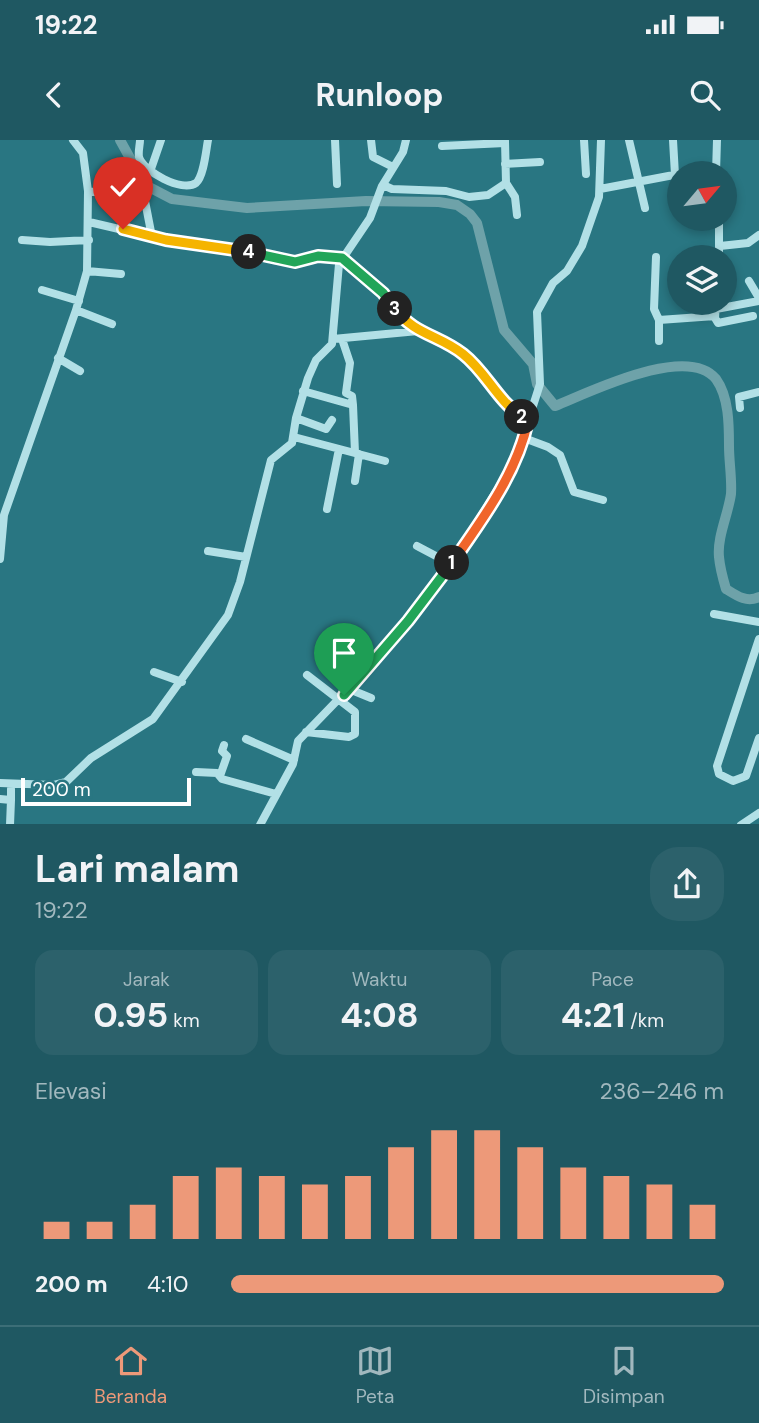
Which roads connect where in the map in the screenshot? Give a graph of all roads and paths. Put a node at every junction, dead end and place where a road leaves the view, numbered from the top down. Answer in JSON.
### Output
{"nodes":[{"id":1,"x":73,"y":140,"type":"edge"},
{"id":2,"x":141,"y":140,"type":"edge"},
{"id":3,"x":161,"y":140,"type":"edge"},
{"id":4,"x":208,"y":140,"type":"edge"},
{"id":5,"x":335,"y":140,"type":"edge"},
{"id":6,"x":371,"y":140,"type":"edge"},
{"id":7,"x":407,"y":140,"type":"edge"},
{"id":8,"x":583,"y":140,"type":"edge"},
{"id":9,"x":601,"y":140,"type":"edge"},
{"id":10,"x":629,"y":140,"type":"edge"},
{"id":11,"x":673,"y":140,"type":"edge"},
{"id":12,"x":717,"y":140,"type":"edge"},
{"id":13,"x":481,"y":142,"type":"edge"},
{"id":14,"x":505,"y":142,"type":"edge"},
{"id":15,"x":442,"y":146,"type":"dead end"},
{"id":16,"x":675,"y":161,"type":"edge"},
{"id":17,"x":716,"y":161,"type":"edge"},
{"id":18,"x":540,"y":162,"type":"dead end"},
{"id":19,"x":505,"y":163,"type":"junction"},
{"id":20,"x":393,"y":167,"type":"junction"},
{"id":21,"x":151,"y":169,"type":"junction"},
{"id":22,"x":586,"y":174,"type":"dead end"},
{"id":23,"x":667,"y":177,"type":"edge"},
{"id":24,"x":638,"y":183,"type":"junction"},
{"id":25,"x":337,"y":184,"type":"dead end"},
{"id":26,"x":506,"y":184,"type":"junction"},
{"id":27,"x":383,"y":185,"type":"junction"},
{"id":28,"x":600,"y":189,"type":"junction"},
{"id":29,"x":89,"y":191,"type":"junction"},
{"id":30,"x":109,"y":194,"type":"dead end"},
{"id":31,"x":145,"y":201,"type":"dead end"},
{"id":32,"x":645,"y":208,"type":"dead end"},
{"id":33,"x":516,"y":215,"type":"dead end"},
{"id":34,"x":89,"y":222,"type":"junction"},
{"id":35,"x":759,"y":235,"type":"edge"},
{"id":36,"x":152,"y":237,"type":"junction"},
{"id":37,"x":22,"y":240,"type":"dead end"},
{"id":38,"x":89,"y":240,"type":"junction"},
{"id":39,"x":729,"y":245,"type":"edge"},
{"id":40,"x":344,"y":255,"type":"junction"},
{"id":41,"x":656,"y":257,"type":"dead end"},
{"id":42,"x":87,"y":271,"type":"junction"},
{"id":43,"x":121,"y":274,"type":"dead end"},
{"id":44,"x":749,"y":281,"type":"dead end"},
{"id":45,"x":42,"y":290,"type":"dead end"},
{"id":46,"x":759,"y":300,"type":"edge"},
{"id":47,"x":737,"y":305,"type":"edge"},
{"id":48,"x":78,"y":306,"type":"junction"},
{"id":49,"x":685,"y":315,"type":"edge"},
{"id":50,"x":717,"y":315,"type":"edge"},
{"id":51,"x":753,"y":316,"type":"dead end"},
{"id":52,"x":659,"y":320,"type":"junction"},
{"id":53,"x":112,"y":324,"type":"dead end"},
{"id":54,"x":418,"y":331,"type":"junction"},
{"id":55,"x":337,"y":339,"type":"junction"},
{"id":56,"x":659,"y":341,"type":"dead end"},
{"id":57,"x":58,"y":358,"type":"junction"},
{"id":58,"x":80,"y":371,"type":"dead end"},
{"id":59,"x":303,"y":391,"type":"junction"},
{"id":60,"x":759,"y":392,"type":"edge"},
{"id":61,"x":353,"y":405,"type":"junction"},
{"id":62,"x":740,"y":408,"type":"dead end"},
{"id":63,"x":296,"y":418,"type":"junction"},
{"id":64,"x":332,"y":419,"type":"dead end"},
{"id":65,"x":528,"y":421,"type":"junction"},
{"id":66,"x":294,"y":437,"type":"junction"},
{"id":67,"x":524,"y":438,"type":"junction"},
{"id":68,"x":339,"y":449,"type":"junction"},
{"id":69,"x":357,"y":454,"type":"junction"},
{"id":70,"x":385,"y":461,"type":"dead end"},
{"id":71,"x":355,"y":481,"type":"dead end"},
{"id":72,"x":585,"y":485,"type":"dead end"},
{"id":73,"x":582,"y":495,"type":"junction"},
{"id":74,"x":603,"y":500,"type":"dead end"},
{"id":75,"x":327,"y":509,"type":"dead end"},
{"id":76,"x":417,"y":546,"type":"dead end"},
{"id":77,"x":208,"y":551,"type":"dead end"},
{"id":78,"x":246,"y":557,"type":"junction"},
{"id":79,"x":0,"y":559,"type":"edge"},
{"id":80,"x":451,"y":564,"type":"junction"},
{"id":81,"x":714,"y":614,"type":"dead end"},
{"id":82,"x":759,"y":622,"type":"edge"},
{"id":83,"x":759,"y":639,"type":"edge"},
{"id":84,"x":154,"y":672,"type":"dead end"},
{"id":85,"x":307,"y":675,"type":"dead end"},
{"id":86,"x":181,"y":682,"type":"junction"},
{"id":87,"x":349,"y":689,"type":"junction"},
{"id":88,"x":370,"y":698,"type":"dead end"},
{"id":89,"x":338,"y":701,"type":"junction"},
{"id":90,"x":306,"y":732,"type":"junction"},
{"id":91,"x":759,"y":737,"type":"edge"},
{"id":92,"x":246,"y":739,"type":"dead end"},
{"id":93,"x":224,"y":745,"type":"dead end"},
{"id":94,"x":294,"y":760,"type":"junction"},
{"id":95,"x":196,"y":772,"type":"dead end"},
{"id":96,"x":220,"y":776,"type":"junction"},
{"id":97,"x":0,"y":783,"type":"edge"},
{"id":98,"x":11,"y":789,"type":"dead end"},
{"id":99,"x":276,"y":794,"type":"junction"},
{"id":100,"x":0,"y":799,"type":"edge"},
{"id":101,"x":11,"y":800,"type":"junction"},
{"id":102,"x":759,"y":813,"type":"edge"},
{"id":103,"x":10,"y":824,"type":"edge"},
{"id":104,"x":260,"y":824,"type":"edge"},
{"id":105,"x":741,"y":824,"type":"edge"}],
"edges":[{"from":1,"to":29,"type":"street"},
{"from":2,"to":21,"type":"street"},
{"from":3,"to":21,"type":"street"},
{"from":4,"to":21,"type":"street"},
{"from":5,"to":25,"type":"street"},
{"from":6,"to":20,"type":"street"},
{"from":7,"to":20,"type":"street"},
{"from":8,"to":22,"type":"street"},
{"from":9,"to":28,"type":"street"},
{"from":10,"to":24,"type":"street"},
{"from":11,"to":16,"type":"street"},
{"from":12,"to":17,"type":"street"},
{"from":13,"to":14,"type":"street"},
{"from":13,"to":15,"type":"street"},
{"from":14,"to":19,"type":"street"},
{"from":18,"to":19,"type":"street"},
{"from":19,"to":26,"type":"street"},
{"from":20,"to":27,"type":"street"},
{"from":23,"to":24,"type":"street"},
{"from":24,"to":28,"type":"street"},
{"from":24,"to":32,"type":"street"},
{"from":26,"to":27,"type":"street"},
{"from":26,"to":33,"type":"street"},
{"from":27,"to":40,"type":"street"},
{"from":28,"to":65,"type":"street"},
{"from":29,"to":30,"type":"street"},
{"from":29,"to":34,"type":"street"},
{"from":31,"to":36,"type":"street"},
{"from":34,"to":36,"type":"street"},
{"from":34,"to":38,"type":"street"},
{"from":35,"to":39,"type":"street"},
{"from":36,"to":40,"type":"street"},
{"from":37,"to":38,"type":"street"},
{"from":38,"to":42,"type":"street"},
{"from":40,"to":54,"type":"street"},
{"from":40,"to":55,"type":"street"},
{"from":41,"to":52,"type":"street"},
{"from":42,"to":43,"type":"street"},
{"from":42,"to":48,"type":"street"},
{"from":44,"to":46,"type":"street"},
{"from":45,"to":48,"type":"street"},
{"from":46,"to":47,"type":"street"},
{"from":48,"to":53,"type":"street"},
{"from":48,"to":57,"type":"street"},
{"from":49,"to":52,"type":"street"},
{"from":50,"to":51,"type":"street"},
{"from":52,"to":56,"type":"street"},
{"from":54,"to":55,"type":"street"},
{"from":54,"to":65,"type":"street"},
{"from":55,"to":59,"type":"street"},
{"from":55,"to":61,"type":"street"},
{"from":57,"to":58,"type":"street"},
{"from":57,"to":79,"type":"street"},
{"from":59,"to":61,"type":"street"},
{"from":59,"to":63,"type":"street"},
{"from":60,"to":62,"type":"street"},
{"from":61,"to":69,"type":"street"},
{"from":63,"to":64,"type":"street"},
{"from":63,"to":66,"type":"street"},
{"from":65,"to":67,"type":"street"},
{"from":66,"to":68,"type":"street"},
{"from":66,"to":78,"type":"street"},
{"from":67,"to":73,"type":"street"},
{"from":67,"to":80,"type":"street"},
{"from":68,"to":69,"type":"street"},
{"from":68,"to":75,"type":"street"},
{"from":69,"to":70,"type":"street"},
{"from":69,"to":71,"type":"street"},
{"from":72,"to":73,"type":"street"},
{"from":73,"to":74,"type":"street"},
{"from":76,"to":80,"type":"street"},
{"from":77,"to":78,"type":"street"},
{"from":78,"to":86,"type":"street"},
{"from":80,"to":87,"type":"street"},
{"from":81,"to":82,"type":"street"},
{"from":83,"to":91,"type":"street"},
{"from":84,"to":86,"type":"street"},
{"from":85,"to":89,"type":"street"},
{"from":86,"to":97,"type":"street"},
{"from":87,"to":88,"type":"street"},
{"from":87,"to":89,"type":"street"},
{"from":89,"to":90,"type":"street"},
{"from":89,"to":90,"type":"street"},
{"from":90,"to":94,"type":"street"},
{"from":92,"to":94,"type":"street"},
{"from":93,"to":96,"type":"street"},
{"from":94,"to":99,"type":"street"},
{"from":95,"to":96,"type":"street"},
{"from":96,"to":99,"type":"street"},
{"from":98,"to":101,"type":"street"},
{"from":99,"to":104,"type":"street"},
{"from":100,"to":101,"type":"street"},
{"from":101,"to":103,"type":"street"},
{"from":102,"to":105,"type":"street"}]}
